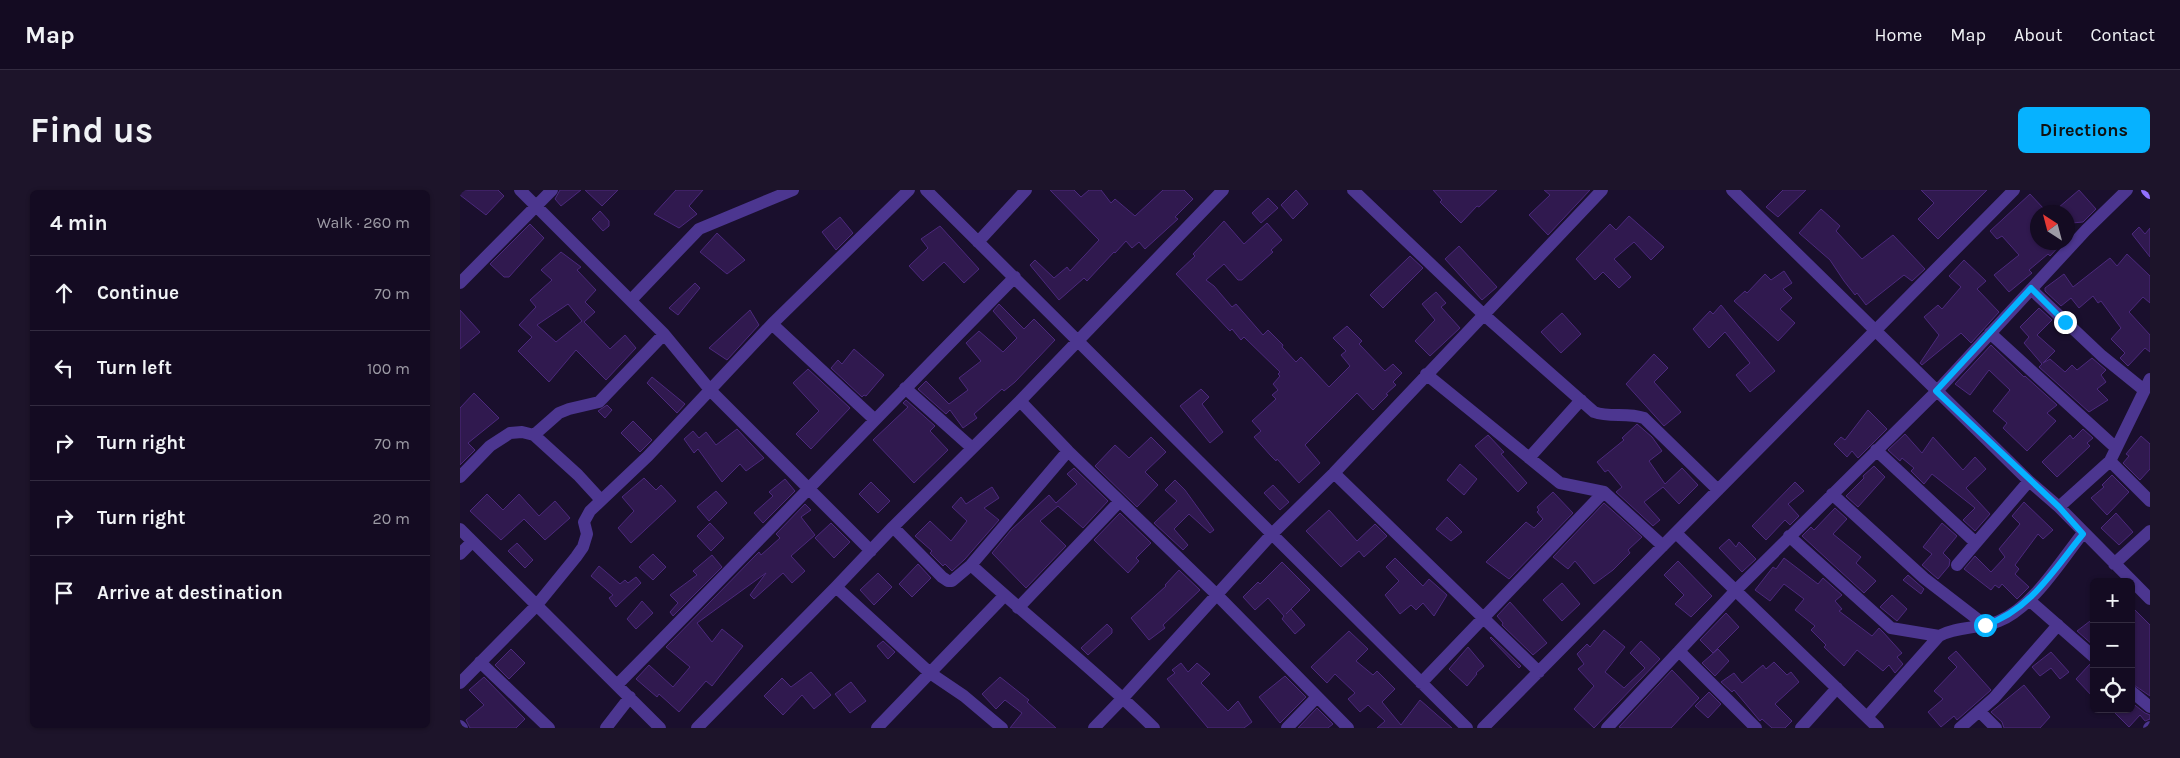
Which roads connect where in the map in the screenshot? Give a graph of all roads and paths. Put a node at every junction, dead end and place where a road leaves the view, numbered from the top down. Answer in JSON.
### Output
{"nodes":[{"id":1,"x":520,"y":190,"type":"edge"},
{"id":2,"x":552,"y":190,"type":"edge"},
{"id":3,"x":793,"y":190,"type":"edge"},
{"id":4,"x":910,"y":190,"type":"edge"},
{"id":5,"x":926,"y":190,"type":"edge"},
{"id":6,"x":1026,"y":190,"type":"edge"},
{"id":7,"x":1223,"y":190,"type":"edge"},
{"id":8,"x":1353,"y":190,"type":"edge"},
{"id":9,"x":1602,"y":190,"type":"edge"},
{"id":10,"x":1732,"y":190,"type":"edge"},
{"id":11,"x":2014,"y":190,"type":"edge"},
{"id":12,"x":2127,"y":190,"type":"edge"},
{"id":13,"x":2147,"y":190,"type":"edge"},
{"id":14,"x":2150,"y":193,"type":"edge"},
{"id":15,"x":536,"y":206,"type":"junction"},
{"id":16,"x":978,"y":242,"type":"junction"},
{"id":17,"x":1015,"y":277,"type":"junction"},
{"id":18,"x":460,"y":283,"type":"edge"},
{"id":19,"x":2031,"y":288,"type":"junction"},
{"id":20,"x":631,"y":300,"type":"junction"},
{"id":21,"x":1483,"y":314,"type":"junction"},
{"id":22,"x":772,"y":324,"type":"junction"},
{"id":23,"x":1875,"y":331,"type":"junction"},
{"id":24,"x":1990,"y":333,"type":"junction"},
{"id":25,"x":664,"y":334,"type":"junction"},
{"id":26,"x":1076,"y":340,"type":"junction"},
{"id":27,"x":1426,"y":374,"type":"junction"},
{"id":28,"x":2147,"y":385,"type":"edge"},
{"id":29,"x":905,"y":388,"type":"junction"},
{"id":30,"x":710,"y":391,"type":"junction"},
{"id":31,"x":1936,"y":391,"type":"junction"},
{"id":32,"x":1580,"y":400,"type":"junction"},
{"id":33,"x":1020,"y":401,"type":"junction"},
{"id":34,"x":874,"y":419,"type":"junction"},
{"id":35,"x":534,"y":435,"type":"junction"},
{"id":36,"x":971,"y":447,"type":"junction"},
{"id":37,"x":2116,"y":448,"type":"junction"},
{"id":38,"x":1876,"y":450,"type":"junction"},
{"id":39,"x":1068,"y":451,"type":"junction"},
{"id":40,"x":1529,"y":458,"type":"junction"},
{"id":41,"x":2110,"y":461,"type":"junction"},
{"id":42,"x":1334,"y":473,"type":"junction"},
{"id":43,"x":460,"y":477,"type":"edge"},
{"id":44,"x":2029,"y":481,"type":"junction"},
{"id":45,"x":808,"y":489,"type":"junction"},
{"id":46,"x":1718,"y":490,"type":"junction"},
{"id":47,"x":1604,"y":492,"type":"junction"},
{"id":48,"x":1832,"y":494,"type":"junction"},
{"id":49,"x":601,"y":500,"type":"junction"},
{"id":50,"x":1120,"y":501,"type":"junction"},
{"id":51,"x":2150,"y":502,"type":"edge"},
{"id":52,"x":2059,"y":507,"type":"junction"},
{"id":53,"x":893,"y":526,"type":"junction"},
{"id":54,"x":460,"y":530,"type":"edge"},
{"id":55,"x":2150,"y":531,"type":"edge"},
{"id":56,"x":1676,"y":532,"type":"junction"},
{"id":57,"x":2083,"y":534,"type":"junction"},
{"id":58,"x":1272,"y":535,"type":"junction"},
{"id":59,"x":1789,"y":536,"type":"junction"},
{"id":60,"x":472,"y":542,"type":"junction"},
{"id":61,"x":1976,"y":543,"type":"junction"},
{"id":62,"x":1663,"y":546,"type":"junction"},
{"id":63,"x":871,"y":551,"type":"junction"},
{"id":64,"x":460,"y":554,"type":"edge"},
{"id":65,"x":2114,"y":564,"type":"junction"},
{"id":66,"x":971,"y":565,"type":"junction"},
{"id":67,"x":1957,"y":565,"type":"dead end"},
{"id":68,"x":836,"y":587,"type":"junction"},
{"id":69,"x":1736,"y":590,"type":"junction"},
{"id":70,"x":1218,"y":595,"type":"junction"},
{"id":71,"x":1004,"y":596,"type":"junction"},
{"id":72,"x":2150,"y":599,"type":"edge"},
{"id":73,"x":2029,"y":600,"type":"junction"},
{"id":74,"x":536,"y":606,"type":"junction"},
{"id":75,"x":1018,"y":608,"type":"junction"},
{"id":76,"x":1484,"y":618,"type":"junction"},
{"id":77,"x":1985,"y":625,"type":"junction"},
{"id":78,"x":2058,"y":625,"type":"junction"},
{"id":79,"x":1940,"y":636,"type":"junction"},
{"id":80,"x":1679,"y":651,"type":"junction"},
{"id":81,"x":2090,"y":653,"type":"edge"},
{"id":82,"x":480,"y":662,"type":"junction"},
{"id":83,"x":930,"y":672,"type":"junction"},
{"id":84,"x":1539,"y":672,"type":"junction"},
{"id":85,"x":460,"y":683,"type":"edge"},
{"id":86,"x":1421,"y":683,"type":"junction"},
{"id":87,"x":617,"y":685,"type":"junction"},
{"id":88,"x":1837,"y":688,"type":"junction"},
{"id":89,"x":2135,"y":694,"type":"edge"},
{"id":90,"x":630,"y":697,"type":"junction"},
{"id":91,"x":1317,"y":697,"type":"junction"},
{"id":92,"x":1124,"y":698,"type":"junction"},
{"id":93,"x":2150,"y":707,"type":"edge"},
{"id":94,"x":1979,"y":711,"type":"junction"},
{"id":95,"x":1867,"y":717,"type":"junction"},
{"id":96,"x":549,"y":728,"type":"edge"},
{"id":97,"x":606,"y":728,"type":"edge"},
{"id":98,"x":660,"y":728,"type":"edge"},
{"id":99,"x":697,"y":728,"type":"edge"},
{"id":100,"x":877,"y":728,"type":"edge"},
{"id":101,"x":1002,"y":728,"type":"edge"},
{"id":102,"x":1094,"y":728,"type":"edge"},
{"id":103,"x":1154,"y":728,"type":"edge"},
{"id":104,"x":1288,"y":728,"type":"edge"},
{"id":105,"x":1348,"y":728,"type":"edge"},
{"id":106,"x":1467,"y":728,"type":"edge"},
{"id":107,"x":1483,"y":728,"type":"edge"},
{"id":108,"x":1607,"y":728,"type":"edge"},
{"id":109,"x":1756,"y":728,"type":"edge"},
{"id":110,"x":1801,"y":728,"type":"edge"},
{"id":111,"x":1878,"y":728,"type":"edge"},
{"id":112,"x":1960,"y":728,"type":"edge"},
{"id":113,"x":1996,"y":728,"type":"edge"}],
"edges":[{"from":1,"to":15,"type":"street"},
{"from":2,"to":15,"type":"street"},
{"from":3,"to":20,"type":"street"},
{"from":4,"to":22,"type":"street"},
{"from":5,"to":16,"type":"street"},
{"from":6,"to":16,"type":"street"},
{"from":7,"to":26,"type":"street"},
{"from":8,"to":21,"type":"street"},
{"from":9,"to":21,"type":"street"},
{"from":10,"to":23,"type":"street"},
{"from":11,"to":23,"type":"street"},
{"from":12,"to":19,"type":"street"},
{"from":13,"to":14,"type":"street"},
{"from":15,"to":18,"type":"street"},
{"from":15,"to":20,"type":"street"},
{"from":16,"to":17,"type":"street"},
{"from":17,"to":26,"type":"street"},
{"from":17,"to":29,"type":"street"},
{"from":19,"to":24,"type":"street"},
{"from":19,"to":28,"type":"street"},
{"from":20,"to":25,"type":"street"},
{"from":21,"to":27,"type":"street"},
{"from":21,"to":32,"type":"street"},
{"from":22,"to":30,"type":"street"},
{"from":22,"to":34,"type":"street"},
{"from":23,"to":31,"type":"street"},
{"from":23,"to":46,"type":"street"},
{"from":24,"to":31,"type":"street"},
{"from":24,"to":37,"type":"street"},
{"from":25,"to":30,"type":"street"},
{"from":25,"to":35,"type":"street"},
{"from":26,"to":33,"type":"street"},
{"from":26,"to":58,"type":"street"},
{"from":27,"to":40,"type":"street"},
{"from":27,"to":42,"type":"street"},
{"from":28,"to":37,"type":"street"},
{"from":29,"to":34,"type":"street"},
{"from":29,"to":36,"type":"street"},
{"from":30,"to":45,"type":"street"},
{"from":30,"to":49,"type":"street"},
{"from":31,"to":38,"type":"street"},
{"from":31,"to":44,"type":"street"},
{"from":32,"to":40,"type":"street"},
{"from":32,"to":46,"type":"street"},
{"from":33,"to":36,"type":"street"},
{"from":33,"to":39,"type":"street"},
{"from":34,"to":45,"type":"street"},
{"from":35,"to":43,"type":"street"},
{"from":35,"to":49,"type":"street"},
{"from":36,"to":53,"type":"street"},
{"from":37,"to":41,"type":"street"},
{"from":38,"to":48,"type":"street"},
{"from":38,"to":61,"type":"street"},
{"from":39,"to":50,"type":"street"},
{"from":39,"to":66,"type":"street"},
{"from":40,"to":47,"type":"street"},
{"from":41,"to":51,"type":"street"},
{"from":41,"to":52,"type":"street"},
{"from":42,"to":58,"type":"street"},
{"from":42,"to":76,"type":"street"},
{"from":44,"to":52,"type":"street"},
{"from":44,"to":61,"type":"street"},
{"from":45,"to":63,"type":"street"},
{"from":45,"to":87,"type":"street"},
{"from":46,"to":56,"type":"street"},
{"from":47,"to":62,"type":"street"},
{"from":47,"to":76,"type":"street"},
{"from":48,"to":59,"type":"street"},
{"from":48,"to":77,"type":"street"},
{"from":49,"to":74,"type":"street"},
{"from":50,"to":70,"type":"street"},
{"from":50,"to":75,"type":"street"},
{"from":52,"to":57,"type":"street"},
{"from":53,"to":63,"type":"street"},
{"from":53,"to":66,"type":"street"},
{"from":54,"to":60,"type":"street"},
{"from":55,"to":65,"type":"street"},
{"from":56,"to":62,"type":"street"},
{"from":56,"to":69,"type":"street"},
{"from":57,"to":65,"type":"street"},
{"from":57,"to":73,"type":"street"},
{"from":58,"to":70,"type":"street"},
{"from":58,"to":86,"type":"street"},
{"from":59,"to":69,"type":"street"},
{"from":59,"to":79,"type":"street"},
{"from":60,"to":64,"type":"street"},
{"from":60,"to":74,"type":"street"},
{"from":61,"to":67,"type":"street"},
{"from":62,"to":84,"type":"street"},
{"from":63,"to":68,"type":"street"},
{"from":65,"to":72,"type":"street"},
{"from":66,"to":71,"type":"street"},
{"from":68,"to":83,"type":"street"},
{"from":68,"to":99,"type":"street"},
{"from":69,"to":80,"type":"street"},
{"from":69,"to":88,"type":"street"},
{"from":70,"to":91,"type":"street"},
{"from":70,"to":92,"type":"street"},
{"from":71,"to":75,"type":"street"},
{"from":71,"to":83,"type":"street"},
{"from":73,"to":77,"type":"street"},
{"from":73,"to":78,"type":"street"},
{"from":74,"to":82,"type":"street"},
{"from":74,"to":87,"type":"street"},
{"from":75,"to":92,"type":"street"},
{"from":76,"to":84,"type":"street"},
{"from":76,"to":86,"type":"street"},
{"from":77,"to":79,"type":"street"},
{"from":78,"to":81,"type":"street"},
{"from":78,"to":94,"type":"street"},
{"from":79,"to":95,"type":"street"},
{"from":80,"to":108,"type":"street"},
{"from":80,"to":109,"type":"street"},
{"from":82,"to":85,"type":"street"},
{"from":82,"to":96,"type":"street"},
{"from":83,"to":100,"type":"street"},
{"from":83,"to":101,"type":"street"},
{"from":84,"to":107,"type":"street"},
{"from":86,"to":106,"type":"street"},
{"from":87,"to":90,"type":"street"},
{"from":88,"to":95,"type":"street"},
{"from":88,"to":110,"type":"street"},
{"from":89,"to":93,"type":"street"},
{"from":90,"to":97,"type":"street"},
{"from":90,"to":98,"type":"street"},
{"from":91,"to":104,"type":"street"},
{"from":91,"to":105,"type":"street"},
{"from":92,"to":102,"type":"street"},
{"from":92,"to":103,"type":"street"},
{"from":94,"to":112,"type":"street"},
{"from":94,"to":113,"type":"street"},
{"from":95,"to":111,"type":"street"}]}
